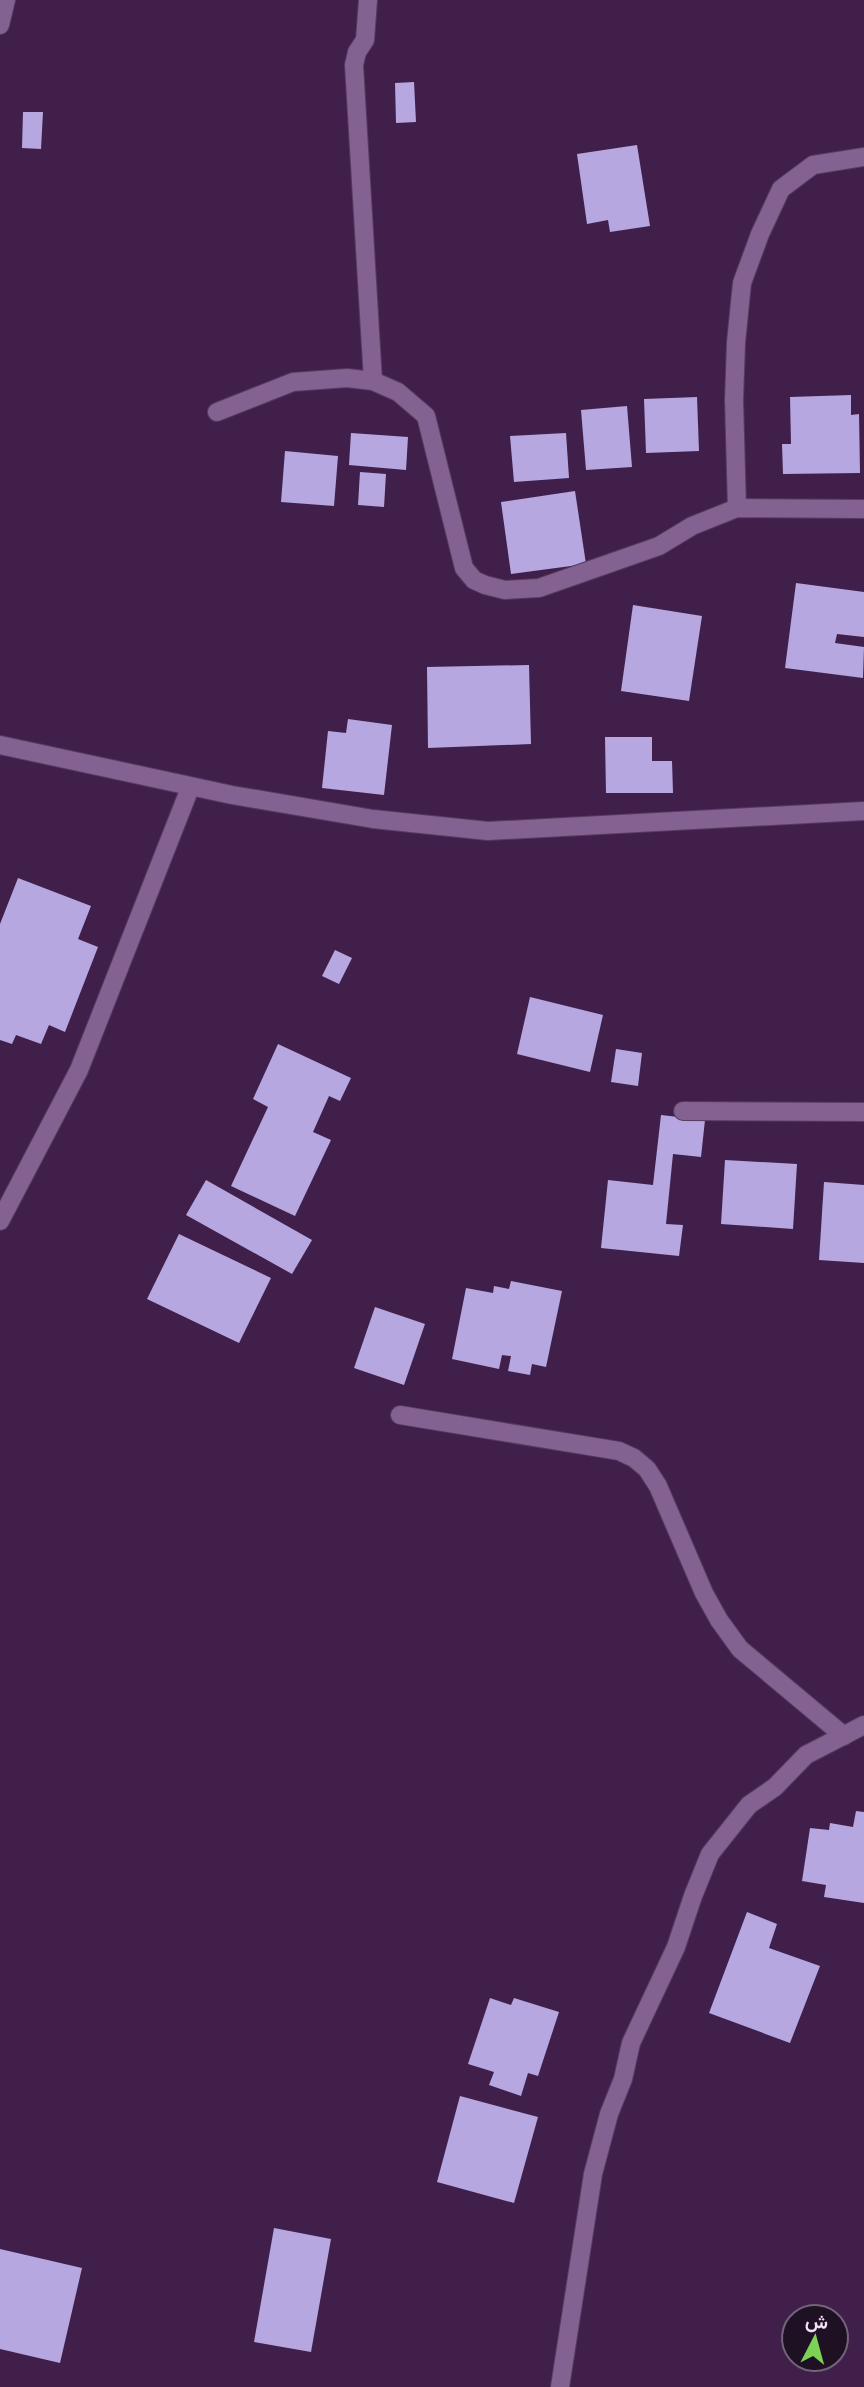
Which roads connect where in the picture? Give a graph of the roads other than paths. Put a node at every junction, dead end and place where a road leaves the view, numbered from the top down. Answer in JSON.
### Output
{"nodes":[{"id":1,"x":6,"y":0,"type":"edge"},
{"id":2,"x":368,"y":0,"type":"edge"},
{"id":3,"x":0,"y":26,"type":"edge"},
{"id":4,"x":864,"y":157,"type":"edge"},
{"id":5,"x":373,"y":381,"type":"junction"},
{"id":6,"x":217,"y":412,"type":"dead end"},
{"id":7,"x":737,"y":508,"type":"junction"},
{"id":8,"x":864,"y":509,"type":"edge"},
{"id":9,"x":0,"y":745,"type":"edge"},
{"id":10,"x":190,"y":788,"type":"junction"},
{"id":11,"x":864,"y":811,"type":"edge"},
{"id":12,"x":683,"y":1111,"type":"dead end"},
{"id":13,"x":864,"y":1112,"type":"edge"},
{"id":14,"x":0,"y":1222,"type":"edge"},
{"id":15,"x":400,"y":1415,"type":"dead end"},
{"id":16,"x":864,"y":1725,"type":"edge"},
{"id":17,"x":844,"y":1736,"type":"junction"},
{"id":18,"x":560,"y":2387,"type":"edge"}],
"edges":[{"from":1,"to":3,"type":"street"},
{"from":2,"to":5,"type":"street"},
{"from":4,"to":7,"type":"street"},
{"from":5,"to":6,"type":"street"},
{"from":5,"to":7,"type":"street"},
{"from":7,"to":8,"type":"street"},
{"from":9,"to":10,"type":"street"},
{"from":10,"to":11,"type":"street"},
{"from":10,"to":14,"type":"street"},
{"from":12,"to":13,"type":"street"},
{"from":15,"to":17,"type":"street"},
{"from":16,"to":17,"type":"street"},
{"from":17,"to":18,"type":"street"}]}
